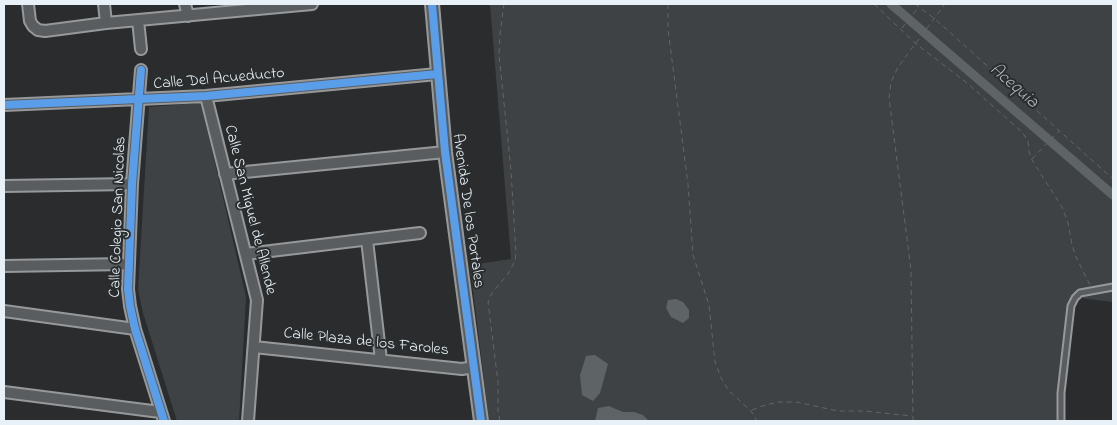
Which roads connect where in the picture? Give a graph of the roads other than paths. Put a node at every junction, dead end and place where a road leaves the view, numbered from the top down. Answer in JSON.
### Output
{"nodes":[{"id":1,"x":28,"y":4,"type":"edge"},
{"id":2,"x":104,"y":4,"type":"edge"},
{"id":3,"x":185,"y":4,"type":"edge"},
{"id":4,"x":312,"y":4,"type":"edge"},
{"id":5,"x":432,"y":4,"type":"edge"},
{"id":6,"x":275,"y":6,"type":"edge"},
{"id":7,"x":188,"y":16,"type":"junction"},
{"id":8,"x":138,"y":20,"type":"junction"},
{"id":9,"x":106,"y":23,"type":"junction"},
{"id":10,"x":141,"y":49,"type":"dead end"},
{"id":11,"x":141,"y":70,"type":"dead end"},
{"id":12,"x":437,"y":74,"type":"junction"},
{"id":13,"x":206,"y":96,"type":"junction"},
{"id":14,"x":138,"y":100,"type":"junction"},
{"id":15,"x":4,"y":105,"type":"edge"},
{"id":16,"x":445,"y":152,"type":"junction"},
{"id":17,"x":225,"y":174,"type":"junction"},
{"id":18,"x":132,"y":184,"type":"junction"},
{"id":19,"x":4,"y":186,"type":"edge"},
{"id":20,"x":420,"y":233,"type":"dead end"},
{"id":21,"x":367,"y":240,"type":"junction"},
{"id":22,"x":246,"y":254,"type":"junction"},
{"id":23,"x":128,"y":264,"type":"junction"},
{"id":24,"x":4,"y":266,"type":"edge"},
{"id":25,"x":1113,"y":287,"type":"edge"},
{"id":26,"x":4,"y":311,"type":"edge"},
{"id":27,"x":135,"y":329,"type":"junction"},
{"id":28,"x":254,"y":347,"type":"junction"},
{"id":29,"x":381,"y":360,"type":"junction"},
{"id":30,"x":474,"y":367,"type":"junction"},
{"id":31,"x":4,"y":392,"type":"edge"},
{"id":32,"x":162,"y":416,"type":"edge"},
{"id":33,"x":248,"y":421,"type":"edge"},
{"id":34,"x":480,"y":421,"type":"edge"},
{"id":35,"x":1061,"y":421,"type":"edge"}],
"edges":[{"from":1,"to":9,"type":"street"},
{"from":2,"to":9,"type":"street"},
{"from":3,"to":7,"type":"street"},
{"from":4,"to":6,"type":"street"},
{"from":5,"to":12,"type":"street","name":"Avenida De los Portales"},
{"from":6,"to":7,"type":"street"},
{"from":7,"to":8,"type":"street"},
{"from":8,"to":9,"type":"street"},
{"from":8,"to":10,"type":"street"},
{"from":11,"to":14,"type":"street","name":"Calle Colegio San Nicolás"},
{"from":12,"to":13,"type":"street","name":"Calle Del Acueducto"},
{"from":12,"to":16,"type":"street","name":"Avenida De los Portales"},
{"from":13,"to":14,"type":"street","name":"Calle Del Acueducto"},
{"from":13,"to":17,"type":"street","name":"Calle San Miguel de Allende"},
{"from":14,"to":15,"type":"street","name":"Calle Del Acueducto"},
{"from":14,"to":18,"type":"street","name":"Calle Colegio San Nicolás"},
{"from":16,"to":17,"type":"street"},
{"from":16,"to":30,"type":"street","name":"Avenida De los Portales"},
{"from":17,"to":22,"type":"street","name":"Calle San Miguel de Allende"},
{"from":18,"to":19,"type":"street"},
{"from":18,"to":23,"type":"street","name":"Calle Colegio San Nicolás"},
{"from":20,"to":21,"type":"street"},
{"from":21,"to":22,"type":"street"},
{"from":21,"to":29,"type":"street"},
{"from":22,"to":28,"type":"street","name":"Calle San Miguel de Allende"},
{"from":23,"to":24,"type":"street"},
{"from":23,"to":27,"type":"street","name":"Calle Colegio San Nicolás"},
{"from":25,"to":35,"type":"lane"},
{"from":26,"to":27,"type":"street"},
{"from":27,"to":32,"type":"street","name":"Calle Colegio San Nicolás"},
{"from":28,"to":29,"type":"street","name":"Calle Plaza de los Faroles"},
{"from":28,"to":33,"type":"street","name":"Calle San Miguel de Allende"},
{"from":29,"to":30,"type":"street","name":"Calle Plaza de los Faroles"},
{"from":30,"to":34,"type":"street","name":"Avenida De los Portales"},
{"from":31,"to":32,"type":"street"}]}
